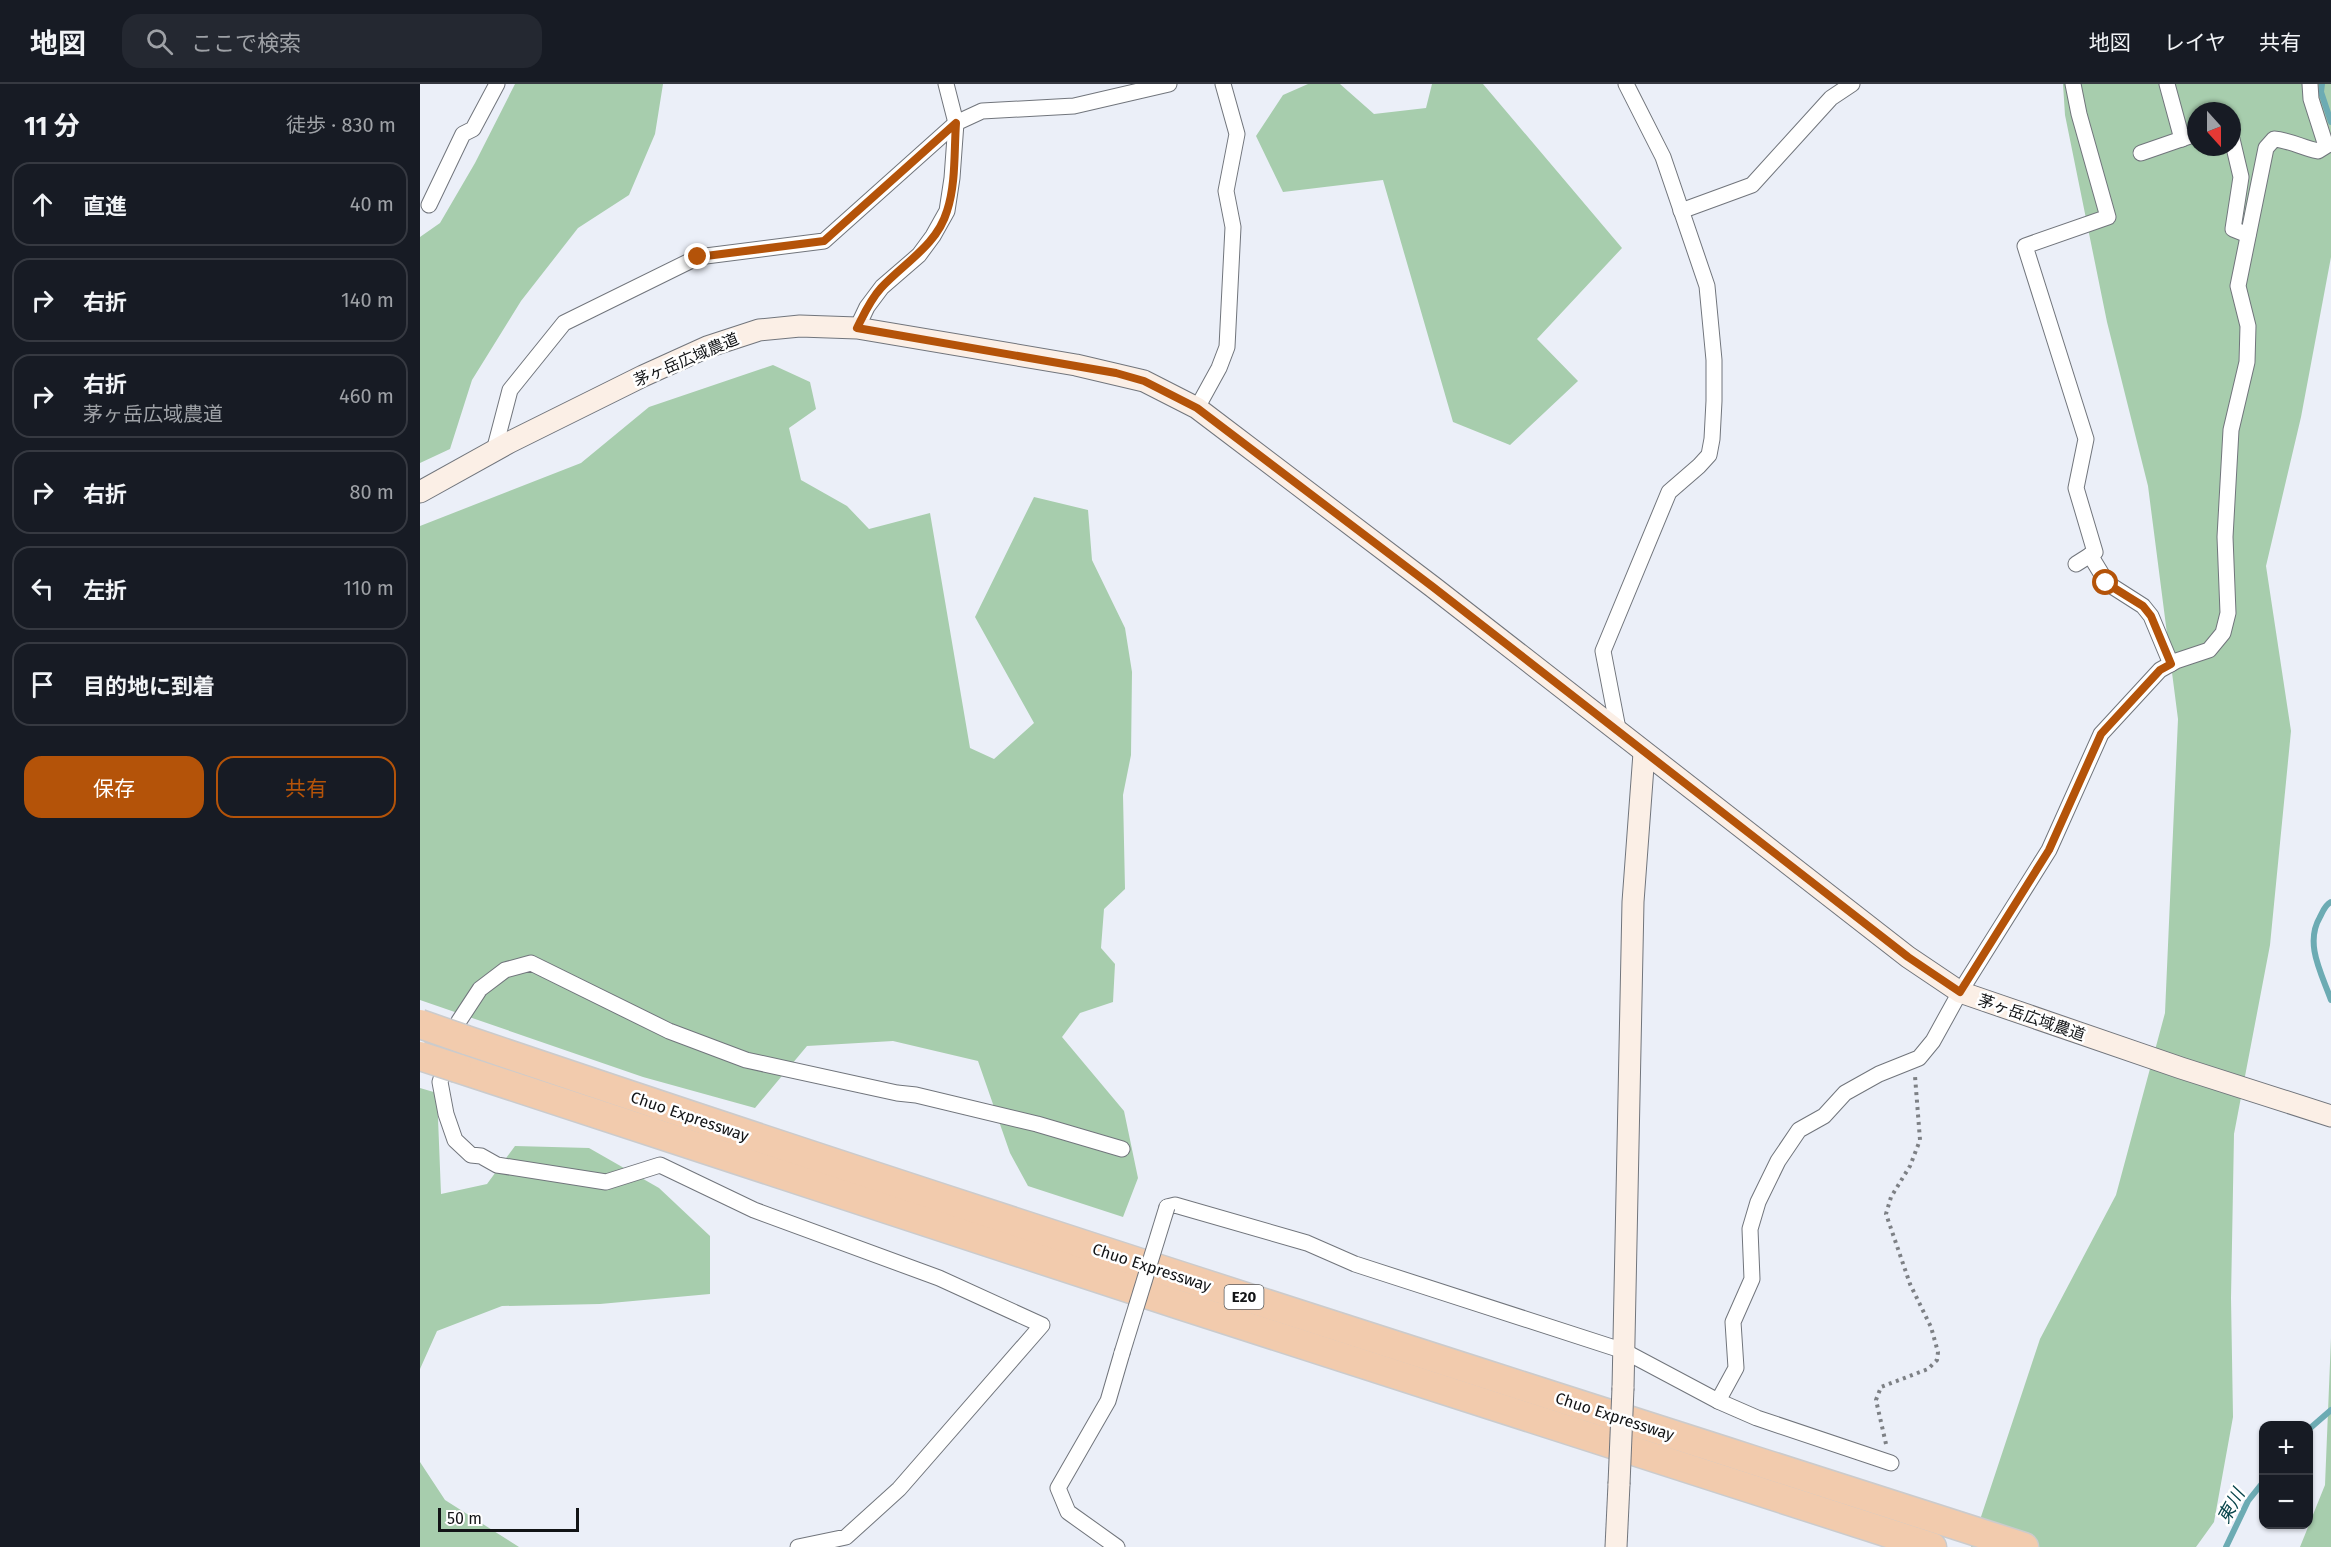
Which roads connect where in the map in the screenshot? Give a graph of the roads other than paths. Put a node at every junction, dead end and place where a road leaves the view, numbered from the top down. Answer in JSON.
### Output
{"nodes":[{"id":1,"x":497,"y":84,"type":"edge"},
{"id":2,"x":946,"y":84,"type":"edge"},
{"id":3,"x":1169,"y":84,"type":"edge"},
{"id":4,"x":1223,"y":84,"type":"edge"},
{"id":5,"x":1626,"y":84,"type":"edge"},
{"id":6,"x":1852,"y":84,"type":"edge"},
{"id":7,"x":2073,"y":84,"type":"edge"},
{"id":8,"x":2167,"y":84,"type":"edge"},
{"id":9,"x":2310,"y":84,"type":"edge"},
{"id":10,"x":956,"y":123,"type":"junction"},
{"id":11,"x":2187,"y":132,"type":"edge"},
{"id":12,"x":2187,"y":138,"type":"edge"},
{"id":13,"x":2141,"y":153,"type":"dead end"},
{"id":14,"x":2236,"y":156,"type":"edge"},
{"id":15,"x":429,"y":205,"type":"dead end"},
{"id":16,"x":1682,"y":212,"type":"junction"},
{"id":17,"x":2248,"y":235,"type":"junction"},
{"id":18,"x":857,"y":328,"type":"junction"},
{"id":19,"x":1197,"y":408,"type":"junction"},
{"id":20,"x":494,"y":451,"type":"junction"},
{"id":21,"x":420,"y":492,"type":"edge"},
{"id":22,"x":2090,"y":555,"type":"junction"},
{"id":23,"x":2076,"y":564,"type":"dead end"},
{"id":24,"x":2171,"y":664,"type":"junction"},
{"id":25,"x":1619,"y":734,"type":"junction"},
{"id":26,"x":1644,"y":753,"type":"junction"},
{"id":27,"x":1960,"y":992,"type":"junction"},
{"id":28,"x":420,"y":1024,"type":"edge"},
{"id":29,"x":420,"y":1056,"type":"edge"},
{"id":30,"x":2331,"y":1116,"type":"edge"},
{"id":31,"x":1122,"y":1149,"type":"dead end"},
{"id":32,"x":1624,"y":1351,"type":"junction"},
{"id":33,"x":1718,"y":1401,"type":"junction"},
{"id":34,"x":1891,"y":1463,"type":"road end"},
{"id":35,"x":798,"y":1547,"type":"edge"},
{"id":36,"x":1117,"y":1547,"type":"edge"},
{"id":37,"x":1616,"y":1547,"type":"edge"},
{"id":38,"x":1932,"y":1547,"type":"edge"},
{"id":39,"x":2024,"y":1547,"type":"edge"}],
"edges":[{"from":1,"to":15,"type":"street"},
{"from":2,"to":10,"type":"street"},
{"from":3,"to":10,"type":"street"},
{"from":4,"to":19,"type":"street"},
{"from":5,"to":16,"type":"street"},
{"from":6,"to":16,"type":"street"},
{"from":7,"to":22,"type":"street"},
{"from":8,"to":11,"type":"street"},
{"from":9,"to":17,"type":"street"},
{"from":10,"to":18,"type":"street"},
{"from":10,"to":20,"type":"street"},
{"from":12,"to":13,"type":"street"},
{"from":14,"to":17,"type":"street"},
{"from":16,"to":25,"type":"street"},
{"from":17,"to":24,"type":"street"},
{"from":18,"to":19,"type":"street","name":"茅ヶ岳広域農道"},
{"from":18,"to":20,"type":"street","name":"茅ヶ岳広域農道"},
{"from":19,"to":25,"type":"street","name":"茅ヶ岳広域農道"},
{"from":20,"to":21,"type":"street","name":"茅ヶ岳広域農道"},
{"from":22,"to":23,"type":"street"},
{"from":22,"to":24,"type":"street"},
{"from":24,"to":27,"type":"street"},
{"from":25,"to":26,"type":"street","name":"茅ヶ岳広域農道"},
{"from":26,"to":27,"type":"street","name":"茅ヶ岳広域農道"},
{"from":26,"to":32,"type":"street"},
{"from":27,"to":30,"type":"street","name":"茅ヶ岳広域農道"},
{"from":27,"to":33,"type":"street"},
{"from":28,"to":39,"type":"highway","name":"Chuo Expressway","number":"E20","bridge":true},
{"from":29,"to":38,"type":"highway","name":"Chuo Expressway","number":"E20","bridge":true},
{"from":31,"to":35,"type":"street"},
{"from":32,"to":33,"type":"street"},
{"from":32,"to":36,"type":"street","bridge":true},
{"from":32,"to":37,"type":"street","bridge":true},
{"from":33,"to":34,"type":"street"}]}
